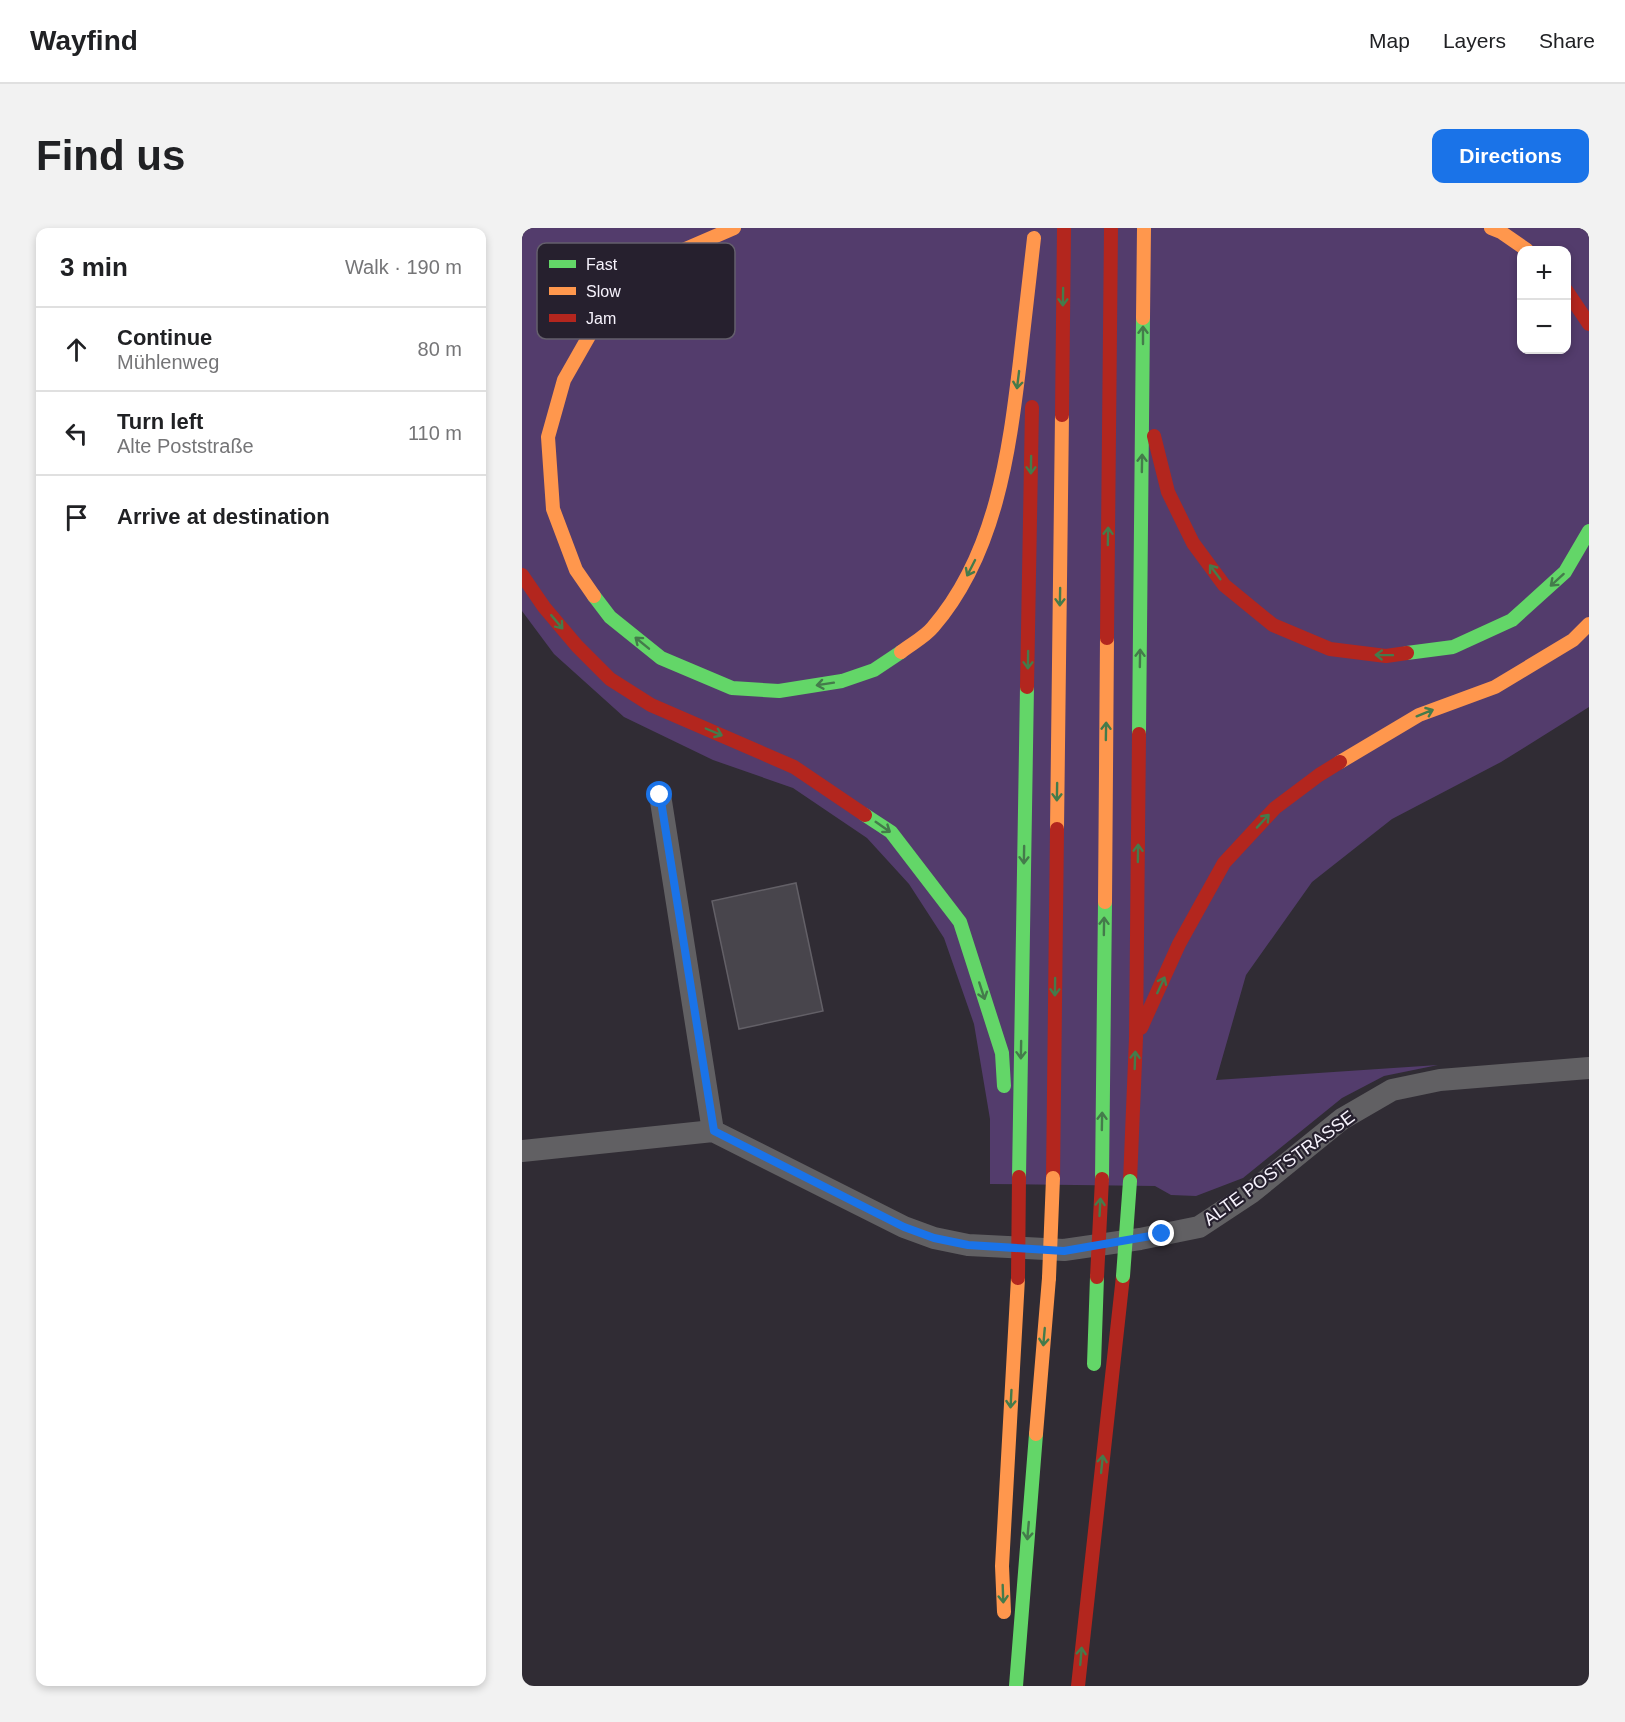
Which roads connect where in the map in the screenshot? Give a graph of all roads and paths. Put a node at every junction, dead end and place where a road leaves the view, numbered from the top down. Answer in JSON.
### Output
{"nodes":[{"id":1,"x":734,"y":228,"type":"edge"},
{"id":2,"x":1111,"y":228,"type":"edge"},
{"id":3,"x":1144,"y":228,"type":"edge"},
{"id":4,"x":1491,"y":228,"type":"edge"},
{"id":5,"x":1034,"y":233,"type":"edge"},
{"id":6,"x":1064,"y":233,"type":"edge"},
{"id":7,"x":699,"y":243,"type":"edge"},
{"id":8,"x":1521,"y":246,"type":"edge"},
{"id":9,"x":1571,"y":297,"type":"edge"},
{"id":10,"x":1589,"y":324,"type":"edge"},
{"id":11,"x":587,"y":339,"type":"edge"},
{"id":12,"x":1032,"y":369,"type":"dead end"},
{"id":13,"x":1032,"y":393,"type":"dead end"},
{"id":14,"x":1143,"y":393,"type":"junction"},
{"id":15,"x":1589,"y":531,"type":"edge"},
{"id":16,"x":522,"y":575,"type":"edge"},
{"id":17,"x":1589,"y":624,"type":"edge"},
{"id":18,"x":660,"y":795,"type":"dead end"},
{"id":19,"x":1136,"y":1038,"type":"junction"},
{"id":20,"x":1589,"y":1068,"type":"edge"},
{"id":21,"x":1005,"y":1098,"type":"dead end"},
{"id":22,"x":1007,"y":1121,"type":"dead end"},
{"id":23,"x":714,"y":1131,"type":"junction"},
{"id":24,"x":522,"y":1151,"type":"edge"},
{"id":25,"x":1015,"y":1177,"type":"junction"},
{"id":26,"x":1093,"y":1382,"type":"dead end"},
{"id":27,"x":1090,"y":1452,"type":"dead end"},
{"id":28,"x":1004,"y":1626,"type":"dead end"},
{"id":29,"x":1084,"y":1627,"type":"junction"},
{"id":30,"x":1005,"y":1650,"type":"dead end"},
{"id":31,"x":1007,"y":1686,"type":"edge"},
{"id":32,"x":1016,"y":1686,"type":"edge"},
{"id":33,"x":1078,"y":1686,"type":"edge"}],
"edges":[{"from":7,"to":1,"type":"highway","one_way":true},
{"from":26,"to":2,"type":"highway","one_way":true,"bridge":true},
{"from":14,"to":3,"type":"highway","one_way":true},
{"from":4,"to":8,"type":"highway"},
{"from":5,"to":11,"type":"highway","one_way":true},
{"from":5,"to":12,"type":"highway"},
{"from":6,"to":32,"type":"highway","one_way":true,"bridge":true},
{"from":9,"to":10,"type":"highway"},
{"from":13,"to":25,"type":"highway","one_way":true},
{"from":15,"to":14,"type":"highway","one_way":true},
{"from":19,"to":14,"type":"highway","one_way":true},
{"from":16,"to":21,"type":"highway","one_way":true},
{"from":19,"to":17,"type":"highway","one_way":true},
{"from":18,"to":23,"type":"street"},
{"from":29,"to":19,"type":"highway","one_way":true,"bridge":true},
{"from":20,"to":23,"type":"street","name":"ALTE POSTSTRASSE"},
{"from":22,"to":25,"type":"highway"},
{"from":23,"to":24,"type":"street"},
{"from":25,"to":28,"type":"highway","one_way":true,"bridge":true},
{"from":27,"to":29,"type":"highway"},
{"from":33,"to":29,"type":"highway","one_way":true},
{"from":30,"to":31,"type":"highway"}]}
